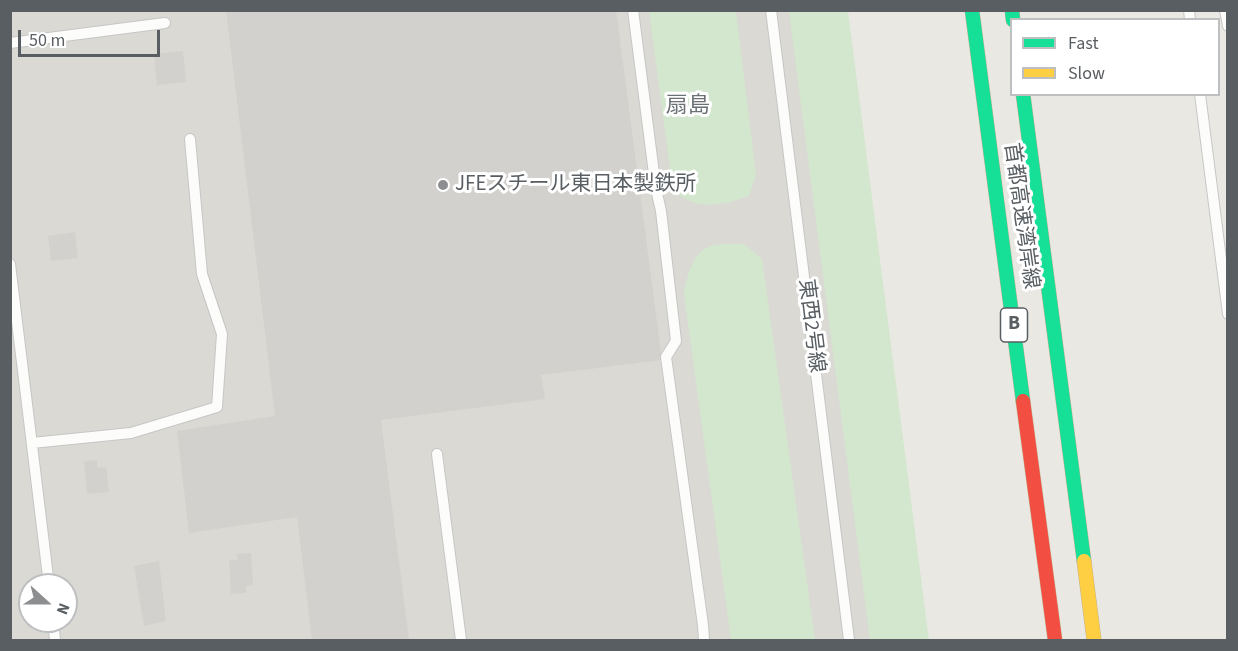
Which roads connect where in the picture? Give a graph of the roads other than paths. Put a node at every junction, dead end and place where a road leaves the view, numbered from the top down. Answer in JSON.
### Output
{"nodes":[{"id":1,"x":633,"y":10,"type":"edge"},
{"id":2,"x":771,"y":10,"type":"edge"},
{"id":3,"x":972,"y":10,"type":"edge"},
{"id":4,"x":1226,"y":10,"type":"edge"},
{"id":5,"x":165,"y":23,"type":"dead end"},
{"id":6,"x":1227,"y":26,"type":"edge"},
{"id":7,"x":10,"y":43,"type":"edge"},
{"id":8,"x":1023,"y":96,"type":"edge"},
{"id":9,"x":1200,"y":96,"type":"edge"},
{"id":10,"x":190,"y":139,"type":"dead end"},
{"id":11,"x":10,"y":264,"type":"edge"},
{"id":12,"x":1227,"y":314,"type":"edge"},
{"id":13,"x":32,"y":443,"type":"junction"},
{"id":14,"x":437,"y":454,"type":"dead end"},
{"id":15,"x":48,"y":573,"type":"edge"},
{"id":16,"x":461,"y":640,"type":"edge"},
{"id":17,"x":704,"y":640,"type":"edge"},
{"id":18,"x":849,"y":640,"type":"edge"},
{"id":19,"x":1055,"y":640,"type":"edge"},
{"id":20,"x":1094,"y":640,"type":"edge"}],
"edges":[{"from":1,"to":17,"type":"lane"},
{"from":2,"to":18,"type":"lane","name":"東西2号線"},
{"from":3,"to":19,"type":"highway","name":"首都高速湾岸線","number":"B"},
{"from":4,"to":6,"type":"lane"},
{"from":5,"to":7,"type":"lane"},
{"from":8,"to":20,"type":"highway","name":"首都高速湾岸線","number":"B"},
{"from":9,"to":12,"type":"lane"},
{"from":10,"to":13,"type":"lane"},
{"from":11,"to":13,"type":"lane"},
{"from":13,"to":15,"type":"lane"},
{"from":14,"to":16,"type":"lane"}]}
